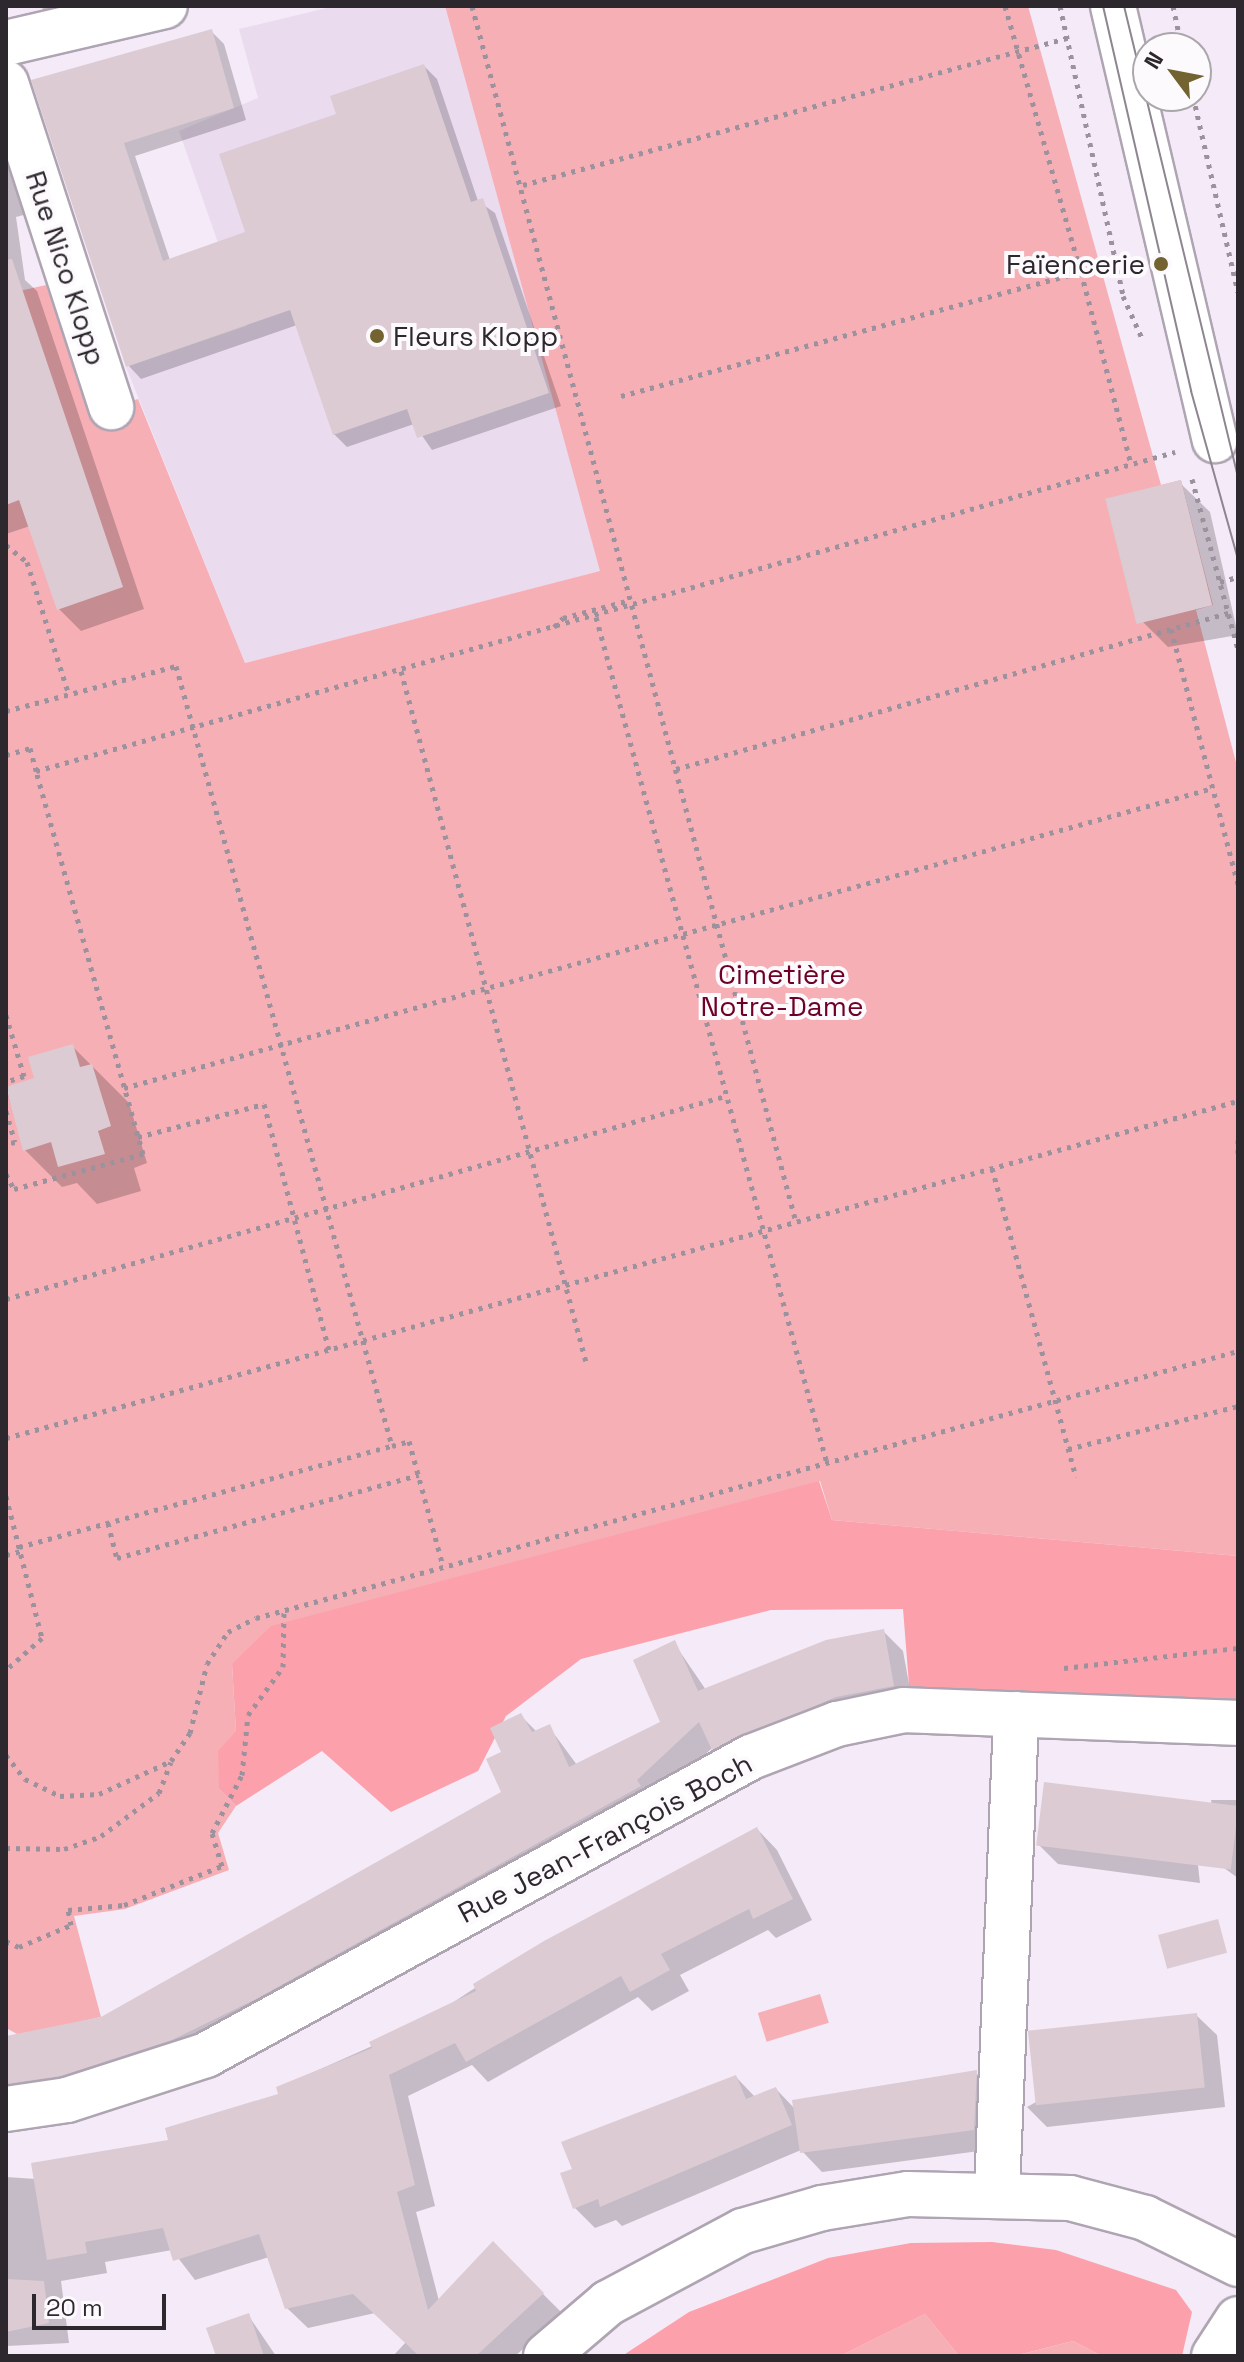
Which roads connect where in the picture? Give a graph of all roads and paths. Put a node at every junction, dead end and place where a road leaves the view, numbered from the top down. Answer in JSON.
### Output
{"nodes":[{"id":1,"x":165,"y":6,"type":"edge"},
{"id":2,"x":472,"y":6,"type":"edge"},
{"id":3,"x":1005,"y":6,"type":"edge"},
{"id":4,"x":1060,"y":6,"type":"edge"},
{"id":5,"x":1113,"y":6,"type":"edge"},
{"id":6,"x":1173,"y":6,"type":"edge"},
{"id":7,"x":1179,"y":32,"type":"edge"},
{"id":8,"x":1067,"y":38,"type":"junction"},
{"id":9,"x":6,"y":43,"type":"edge"},
{"id":10,"x":1017,"y":52,"type":"junction"},
{"id":11,"x":6,"y":83,"type":"edge"},
{"id":12,"x":1197,"y":112,"type":"edge"},
{"id":13,"x":523,"y":185,"type":"junction"},
{"id":14,"x":1081,"y":272,"type":"junction"},
{"id":15,"x":1238,"y":292,"type":"edge"},
{"id":16,"x":1149,"y":354,"type":"dead end"},
{"id":17,"x":621,"y":396,"type":"dead end"},
{"id":18,"x":111,"y":407,"type":"dead end"},
{"id":19,"x":1204,"y":440,"type":"edge"},
{"id":20,"x":1131,"y":464,"type":"junction"},
{"id":21,"x":6,"y":545,"type":"edge"},
{"id":22,"x":1238,"y":577,"type":"edge"},
{"id":23,"x":1220,"y":582,"type":"junction"},
{"id":24,"x":628,"y":605,"type":"junction"},
{"id":25,"x":1228,"y":613,"type":"junction"},
{"id":26,"x":596,"y":617,"type":"junction"},
{"id":27,"x":552,"y":629,"type":"junction"},
{"id":28,"x":1171,"y":629,"type":"junction"},
{"id":29,"x":1238,"y":649,"type":"edge"},
{"id":30,"x":401,"y":671,"type":"junction"},
{"id":31,"x":69,"y":695,"type":"junction"},
{"id":32,"x":6,"y":711,"type":"edge"},
{"id":33,"x":194,"y":728,"type":"junction"},
{"id":34,"x":6,"y":755,"type":"edge"},
{"id":35,"x":676,"y":769,"type":"junction"},
{"id":36,"x":36,"y":771,"type":"junction"},
{"id":37,"x":1213,"y":788,"type":"junction"},
{"id":38,"x":1238,"y":884,"type":"edge"},
{"id":39,"x":718,"y":924,"type":"junction"},
{"id":40,"x":683,"y":934,"type":"junction"},
{"id":41,"x":486,"y":988,"type":"junction"},
{"id":42,"x":6,"y":1015,"type":"edge"},
{"id":43,"x":282,"y":1045,"type":"junction"},
{"id":44,"x":6,"y":1082,"type":"edge"},
{"id":45,"x":124,"y":1088,"type":"junction"},
{"id":46,"x":726,"y":1096,"type":"junction"},
{"id":47,"x":1238,"y":1101,"type":"edge"},
{"id":48,"x":6,"y":1111,"type":"edge"},
{"id":49,"x":138,"y":1137,"type":"junction"},
{"id":50,"x":1238,"y":1140,"type":"edge"},
{"id":51,"x":6,"y":1144,"type":"edge"},
{"id":52,"x":530,"y":1152,"type":"junction"},
{"id":53,"x":1238,"y":1156,"type":"edge"},
{"id":54,"x":992,"y":1168,"type":"junction"},
{"id":55,"x":6,"y":1174,"type":"edge"},
{"id":56,"x":327,"y":1208,"type":"junction"},
{"id":57,"x":293,"y":1218,"type":"junction"},
{"id":58,"x":796,"y":1222,"type":"junction"},
{"id":59,"x":764,"y":1231,"type":"junction"},
{"id":60,"x":566,"y":1285,"type":"junction"},
{"id":61,"x":6,"y":1299,"type":"edge"},
{"id":62,"x":363,"y":1340,"type":"junction"},
{"id":63,"x":329,"y":1350,"type":"junction"},
{"id":64,"x":1238,"y":1351,"type":"edge"},
{"id":65,"x":586,"y":1362,"type":"dead end"},
{"id":66,"x":1055,"y":1401,"type":"junction"},
{"id":67,"x":1238,"y":1406,"type":"edge"},
{"id":68,"x":6,"y":1438,"type":"edge"},
{"id":69,"x":392,"y":1446,"type":"junction"},
{"id":70,"x":1068,"y":1449,"type":"junction"},
{"id":71,"x":827,"y":1463,"type":"junction"},
{"id":72,"x":419,"y":1475,"type":"junction"},
{"id":73,"x":1076,"y":1477,"type":"dead end"},
{"id":74,"x":6,"y":1496,"type":"edge"},
{"id":75,"x":108,"y":1523,"type":"junction"},
{"id":76,"x":20,"y":1549,"type":"junction"},
{"id":77,"x":6,"y":1555,"type":"edge"},
{"id":78,"x":443,"y":1566,"type":"junction"},
{"id":79,"x":284,"y":1608,"type":"junction"},
{"id":80,"x":1238,"y":1648,"type":"edge"},
{"id":81,"x":1054,"y":1669,"type":"dead end"},
{"id":82,"x":6,"y":1670,"type":"edge"},
{"id":83,"x":1016,"y":1714,"type":"junction"},
{"id":84,"x":1238,"y":1723,"type":"edge"},
{"id":85,"x":6,"y":1755,"type":"edge"},
{"id":86,"x":171,"y":1761,"type":"junction"},
{"id":87,"x":6,"y":1848,"type":"edge"},
{"id":88,"x":6,"y":1941,"type":"edge"},
{"id":89,"x":6,"y":2109,"type":"edge"},
{"id":90,"x":997,"y":2191,"type":"junction"},
{"id":91,"x":1237,"y":2260,"type":"edge"},
{"id":92,"x":1238,"y":2319,"type":"edge"},
{"id":93,"x":546,"y":2356,"type":"edge"},
{"id":94,"x":1214,"y":2356,"type":"edge"}],
"edges":[{"from":1,"to":9,"type":"street"},
{"from":2,"to":13,"type":"path"},
{"from":3,"to":10,"type":"path"},
{"from":4,"to":8,"type":"path"},
{"from":5,"to":19,"type":"street"},
{"from":6,"to":7,"type":"path"},
{"from":8,"to":10,"type":"path"},
{"from":8,"to":16,"type":"path"},
{"from":10,"to":13,"type":"path"},
{"from":10,"to":14,"type":"path"},
{"from":11,"to":18,"type":"street","name":"Rue Nico Klopp"},
{"from":12,"to":15,"type":"path"},
{"from":13,"to":24,"type":"path"},
{"from":14,"to":17,"type":"path"},
{"from":14,"to":20,"type":"path"},
{"from":19,"to":20,"type":"path"},
{"from":19,"to":23,"type":"path"},
{"from":20,"to":24,"type":"path"},
{"from":21,"to":31,"type":"path"},
{"from":22,"to":23,"type":"path"},
{"from":23,"to":25,"type":"path"},
{"from":24,"to":26,"type":"path"},
{"from":24,"to":27,"type":"path"},
{"from":24,"to":35,"type":"path"},
{"from":25,"to":28,"type":"path"},
{"from":25,"to":29,"type":"path"},
{"from":26,"to":27,"type":"path"},
{"from":26,"to":40,"type":"path"},
{"from":27,"to":30,"type":"path"},
{"from":28,"to":35,"type":"path"},
{"from":28,"to":37,"type":"path"},
{"from":30,"to":33,"type":"path"},
{"from":30,"to":41,"type":"path"},
{"from":31,"to":32,"type":"path"},
{"from":31,"to":33,"type":"path"},
{"from":33,"to":36,"type":"path"},
{"from":33,"to":43,"type":"path"},
{"from":34,"to":36,"type":"path"},
{"from":35,"to":39,"type":"path"},
{"from":36,"to":45,"type":"path"},
{"from":37,"to":38,"type":"path"},
{"from":37,"to":39,"type":"path"},
{"from":39,"to":40,"type":"path"},
{"from":39,"to":58,"type":"path"},
{"from":40,"to":41,"type":"path"},
{"from":40,"to":46,"type":"path"},
{"from":41,"to":43,"type":"path"},
{"from":41,"to":52,"type":"path"},
{"from":42,"to":44,"type":"path"},
{"from":43,"to":45,"type":"path"},
{"from":43,"to":56,"type":"path"},
{"from":45,"to":49,"type":"path"},
{"from":46,"to":52,"type":"path"},
{"from":46,"to":59,"type":"path"},
{"from":47,"to":54,"type":"path"},
{"from":48,"to":51,"type":"path"},
{"from":49,"to":55,"type":"path"},
{"from":49,"to":57,"type":"path"},
{"from":50,"to":53,"type":"path"},
{"from":52,"to":56,"type":"path"},
{"from":52,"to":60,"type":"path"},
{"from":54,"to":58,"type":"path"},
{"from":54,"to":66,"type":"path"},
{"from":56,"to":57,"type":"path"},
{"from":56,"to":62,"type":"path"},
{"from":57,"to":61,"type":"path"},
{"from":57,"to":63,"type":"path"},
{"from":58,"to":59,"type":"path"},
{"from":59,"to":60,"type":"path"},
{"from":59,"to":71,"type":"path"},
{"from":60,"to":62,"type":"path"},
{"from":60,"to":65,"type":"path"},
{"from":62,"to":63,"type":"path"},
{"from":62,"to":69,"type":"path"},
{"from":63,"to":68,"type":"path"},
{"from":64,"to":66,"type":"path"},
{"from":66,"to":70,"type":"path"},
{"from":66,"to":71,"type":"path"},
{"from":67,"to":70,"type":"path"},
{"from":69,"to":72,"type":"path"},
{"from":69,"to":75,"type":"path"},
{"from":70,"to":73,"type":"path"},
{"from":71,"to":78,"type":"path"},
{"from":72,"to":75,"type":"path"},
{"from":72,"to":78,"type":"path"},
{"from":74,"to":76,"type":"path"},
{"from":75,"to":76,"type":"path"},
{"from":76,"to":77,"type":"path"},
{"from":76,"to":82,"type":"path"},
{"from":78,"to":79,"type":"path"},
{"from":79,"to":86,"type":"path"},
{"from":79,"to":88,"type":"path"},
{"from":80,"to":81,"type":"path"},
{"from":83,"to":84,"type":"street","name":"Rue Jean-François Boch"},
{"from":83,"to":89,"type":"street","name":"Rue Jean-François Boch"},
{"from":83,"to":90,"type":"street"},
{"from":85,"to":86,"type":"path"},
{"from":86,"to":87,"type":"path"},
{"from":90,"to":91,"type":"street"},
{"from":90,"to":93,"type":"street"},
{"from":92,"to":94,"type":"street"}]}
